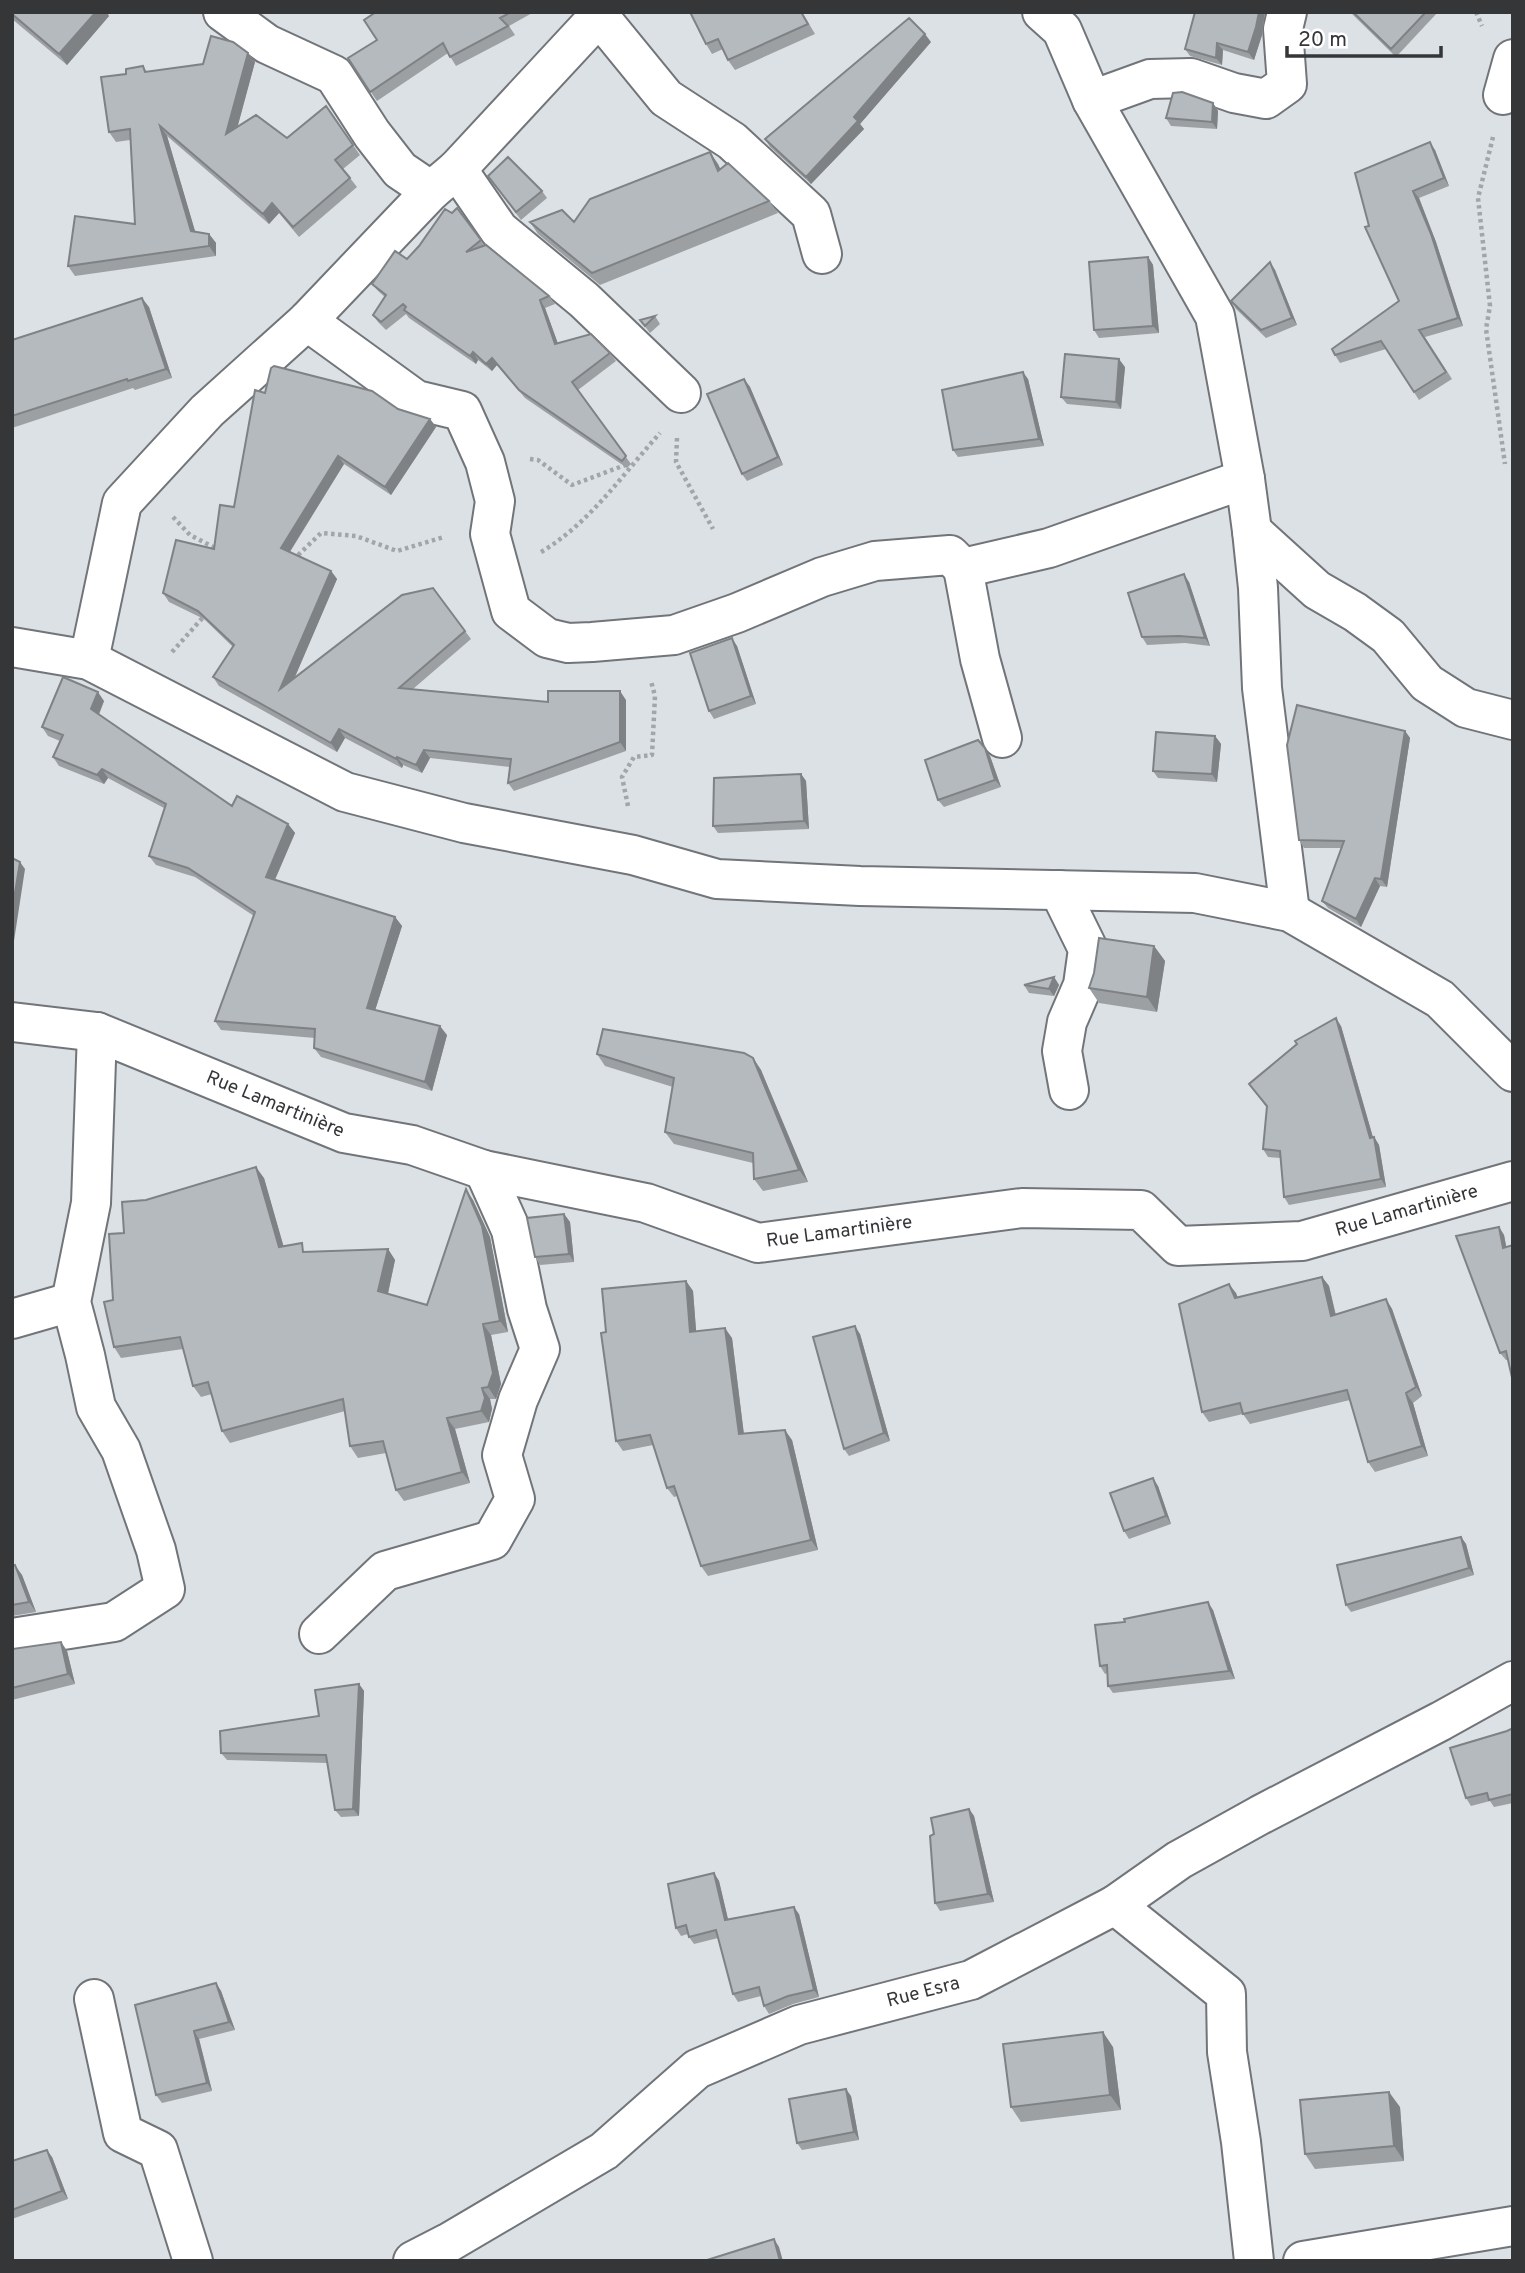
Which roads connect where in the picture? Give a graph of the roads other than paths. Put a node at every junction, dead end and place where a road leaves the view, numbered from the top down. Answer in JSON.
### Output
{"nodes":[{"id":1,"x":223,"y":12,"type":"edge"},
{"id":2,"x":1287,"y":12,"type":"edge"},
{"id":3,"x":598,"y":14,"type":"edge"},
{"id":4,"x":1058,"y":18,"type":"edge"},
{"id":5,"x":1513,"y":59,"type":"edge"},
{"id":6,"x":1503,"y":95,"type":"road end"},
{"id":7,"x":1092,"y":100,"type":"junction"},
{"id":8,"x":444,"y":180,"type":"junction"},
{"id":9,"x":822,"y":254,"type":"dead end"},
{"id":10,"x":307,"y":321,"type":"junction"},
{"id":11,"x":675,"y":409,"type":"road end"},
{"id":12,"x":1245,"y":479,"type":"junction"},
{"id":13,"x":1252,"y":531,"type":"junction"},
{"id":14,"x":963,"y":568,"type":"junction"},
{"id":15,"x":12,"y":647,"type":"edge"},
{"id":16,"x":89,"y":660,"type":"junction"},
{"id":17,"x":1513,"y":720,"type":"edge"},
{"id":18,"x":1002,"y":738,"type":"dead end"},
{"id":19,"x":1059,"y":890,"type":"junction"},
{"id":20,"x":1290,"y":912,"type":"junction"},
{"id":21,"x":12,"y":1022,"type":"edge"},
{"id":22,"x":97,"y":1031,"type":"junction"},
{"id":23,"x":1513,"y":1072,"type":"edge"},
{"id":24,"x":1069,"y":1090,"type":"dead end"},
{"id":25,"x":484,"y":1170,"type":"junction"},
{"id":26,"x":1513,"y":1181,"type":"edge"},
{"id":27,"x":71,"y":1302,"type":"junction"},
{"id":28,"x":12,"y":1318,"type":"edge"},
{"id":29,"x":319,"y":1634,"type":"dead end"},
{"id":30,"x":12,"y":1638,"type":"edge"},
{"id":31,"x":1513,"y":1681,"type":"edge"},
{"id":32,"x":1115,"y":1905,"type":"junction"},
{"id":33,"x":94,"y":1999,"type":"dead end"},
{"id":34,"x":1513,"y":2226,"type":"edge"},
{"id":35,"x":193,"y":2261,"type":"edge"},
{"id":36,"x":413,"y":2261,"type":"edge"},
{"id":37,"x":1254,"y":2261,"type":"edge"},
{"id":38,"x":1303,"y":2261,"type":"edge"}],
"edges":[{"from":1,"to":8,"type":"street"},
{"from":2,"to":7,"type":"street"},
{"from":3,"to":8,"type":"street"},
{"from":3,"to":9,"type":"street"},
{"from":4,"to":7,"type":"street"},
{"from":5,"to":6,"type":"street"},
{"from":7,"to":12,"type":"street"},
{"from":8,"to":10,"type":"street"},
{"from":8,"to":11,"type":"street"},
{"from":10,"to":14,"type":"street"},
{"from":10,"to":16,"type":"street"},
{"from":12,"to":13,"type":"street"},
{"from":12,"to":14,"type":"street"},
{"from":13,"to":17,"type":"street"},
{"from":13,"to":20,"type":"street"},
{"from":14,"to":18,"type":"street"},
{"from":15,"to":16,"type":"street"},
{"from":16,"to":19,"type":"street"},
{"from":19,"to":20,"type":"street"},
{"from":19,"to":24,"type":"street"},
{"from":20,"to":23,"type":"street"},
{"from":21,"to":22,"type":"street","name":"Rue Lamartinière"},
{"from":22,"to":25,"type":"street","name":"Rue Lamartinière"},
{"from":22,"to":27,"type":"street"},
{"from":25,"to":26,"type":"street","name":"Rue Lamartinière"},
{"from":25,"to":29,"type":"street"},
{"from":27,"to":28,"type":"street"},
{"from":27,"to":30,"type":"street"},
{"from":31,"to":32,"type":"street","name":"Rue Esra"},
{"from":32,"to":36,"type":"street","name":"Rue Esra"},
{"from":32,"to":37,"type":"street"},
{"from":33,"to":35,"type":"street"},
{"from":34,"to":38,"type":"street"}]}
